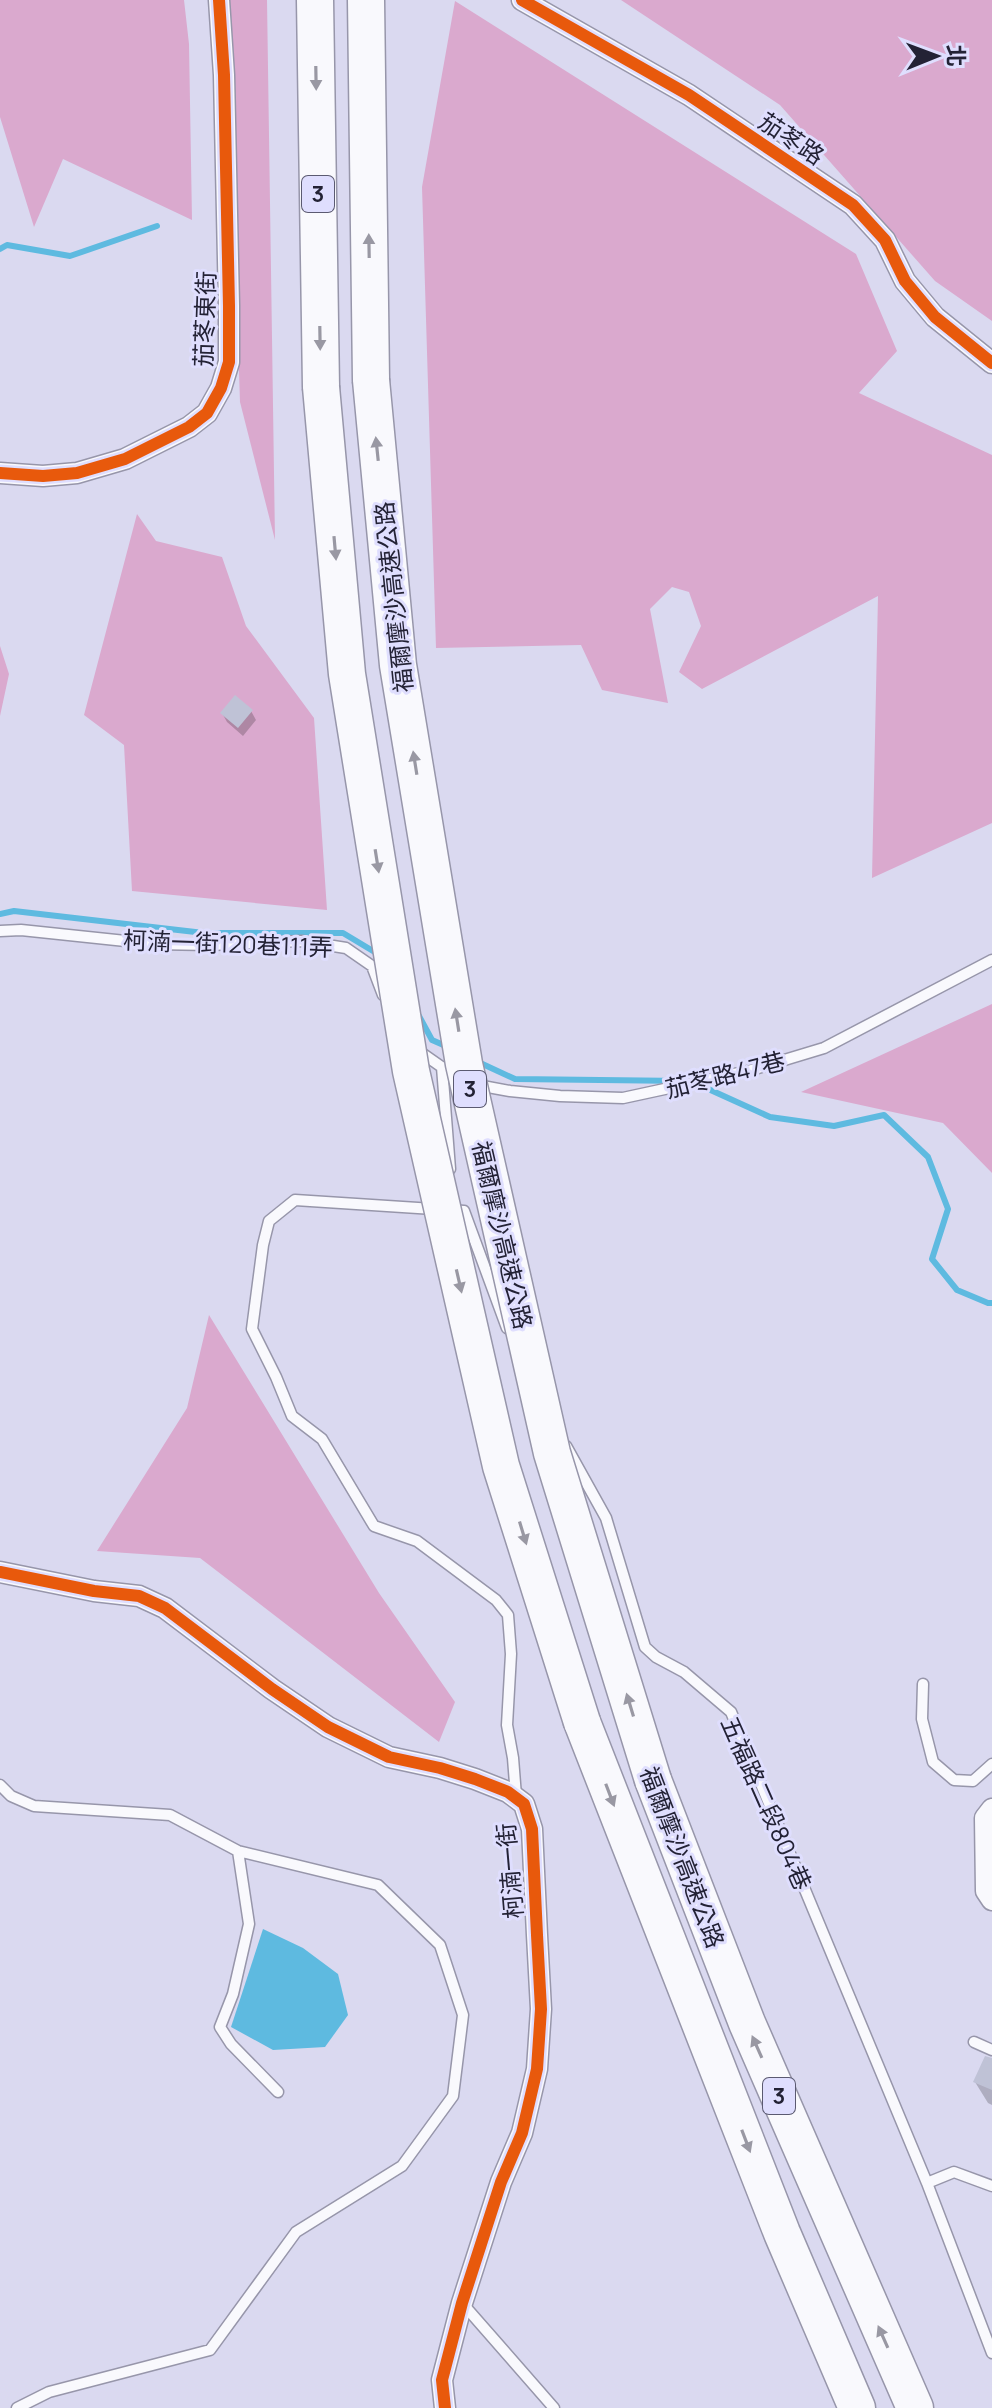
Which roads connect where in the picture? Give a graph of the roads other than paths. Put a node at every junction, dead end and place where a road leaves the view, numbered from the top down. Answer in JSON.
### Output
{"nodes":[{"id":1,"x":219,"y":0,"type":"edge"},
{"id":2,"x":315,"y":0,"type":"edge"},
{"id":3,"x":366,"y":0,"type":"edge"},
{"id":4,"x":522,"y":0,"type":"edge"},
{"id":5,"x":992,"y":363,"type":"edge"},
{"id":6,"x":0,"y":473,"type":"edge"},
{"id":7,"x":0,"y":931,"type":"edge"},
{"id":8,"x":992,"y":960,"type":"edge"},
{"id":9,"x":442,"y":1067,"type":"junction"},
{"id":10,"x":451,"y":1178,"type":"dead end"},
{"id":11,"x":452,"y":1194,"type":"dead end"},
{"id":12,"x":453,"y":1210,"type":"junction"},
{"id":13,"x":509,"y":1334,"type":"dead end"},
{"id":14,"x":515,"y":1348,"type":"dead end"},
{"id":15,"x":0,"y":1572,"type":"edge"},
{"id":16,"x":923,"y":1684,"type":"dead end"},
{"id":17,"x":992,"y":1764,"type":"edge"},
{"id":18,"x":0,"y":1785,"type":"edge"},
{"id":19,"x":516,"y":1798,"type":"junction"},
{"id":20,"x":992,"y":1809,"type":"edge"},
{"id":21,"x":238,"y":1851,"type":"junction"},
{"id":22,"x":989,"y":1896,"type":"edge"},
{"id":23,"x":992,"y":1911,"type":"edge"},
{"id":24,"x":974,"y":2042,"type":"dead end"},
{"id":25,"x":992,"y":2050,"type":"edge"},
{"id":26,"x":278,"y":2092,"type":"dead end"},
{"id":27,"x":927,"y":2183,"type":"junction"},
{"id":28,"x":992,"y":2186,"type":"edge"},
{"id":29,"x":782,"y":2233,"type":"junction"},
{"id":30,"x":462,"y":2303,"type":"junction"},
{"id":31,"x":992,"y":2353,"type":"edge"},
{"id":32,"x":17,"y":2408,"type":"edge"},
{"id":33,"x":445,"y":2408,"type":"edge"},
{"id":34,"x":554,"y":2408,"type":"edge"},
{"id":35,"x":849,"y":2408,"type":"edge"},
{"id":36,"x":857,"y":2408,"type":"edge"},
{"id":37,"x":915,"y":2408,"type":"edge"}],
"edges":[{"from":1,"to":6,"type":"street","name":"茄苳東街"},
{"from":2,"to":29,"type":"highway","name":"福爾摩沙高速公路","number":"3","one_way":true,"bridge":true},
{"from":37,"to":3,"type":"highway","name":"福爾摩沙高速公路","number":"3","one_way":true,"bridge":true},
{"from":4,"to":5,"type":"street","name":"茄苳路"},
{"from":7,"to":9,"type":"lane","name":"柯湳一街120巷111弄"},
{"from":8,"to":9,"type":"lane","name":"茄苳路47巷"},
{"from":9,"to":10,"type":"lane"},
{"from":11,"to":12,"type":"lane"},
{"from":12,"to":13,"type":"lane"},
{"from":12,"to":19,"type":"lane"},
{"from":14,"to":27,"type":"lane","name":"五福路二段804巷"},
{"from":15,"to":19,"type":"street","name":"柯湳一街"},
{"from":16,"to":17,"type":"lane"},
{"from":18,"to":21,"type":"lane"},
{"from":19,"to":30,"type":"street","name":"柯湳一街"},
{"from":20,"to":22,"type":"street"},
{"from":21,"to":26,"type":"lane"},
{"from":21,"to":32,"type":"lane"},
{"from":22,"to":23,"type":"lane"},
{"from":24,"to":25,"type":"lane"},
{"from":27,"to":28,"type":"lane"},
{"from":27,"to":31,"type":"lane","name":"五福路二段804巷"},
{"from":29,"to":35,"type":"highway"},
{"from":29,"to":36,"type":"highway","name":"福爾摩沙高速公路","number":"3"},
{"from":30,"to":33,"type":"street","name":"柯湳一街"},
{"from":30,"to":34,"type":"lane"}]}
